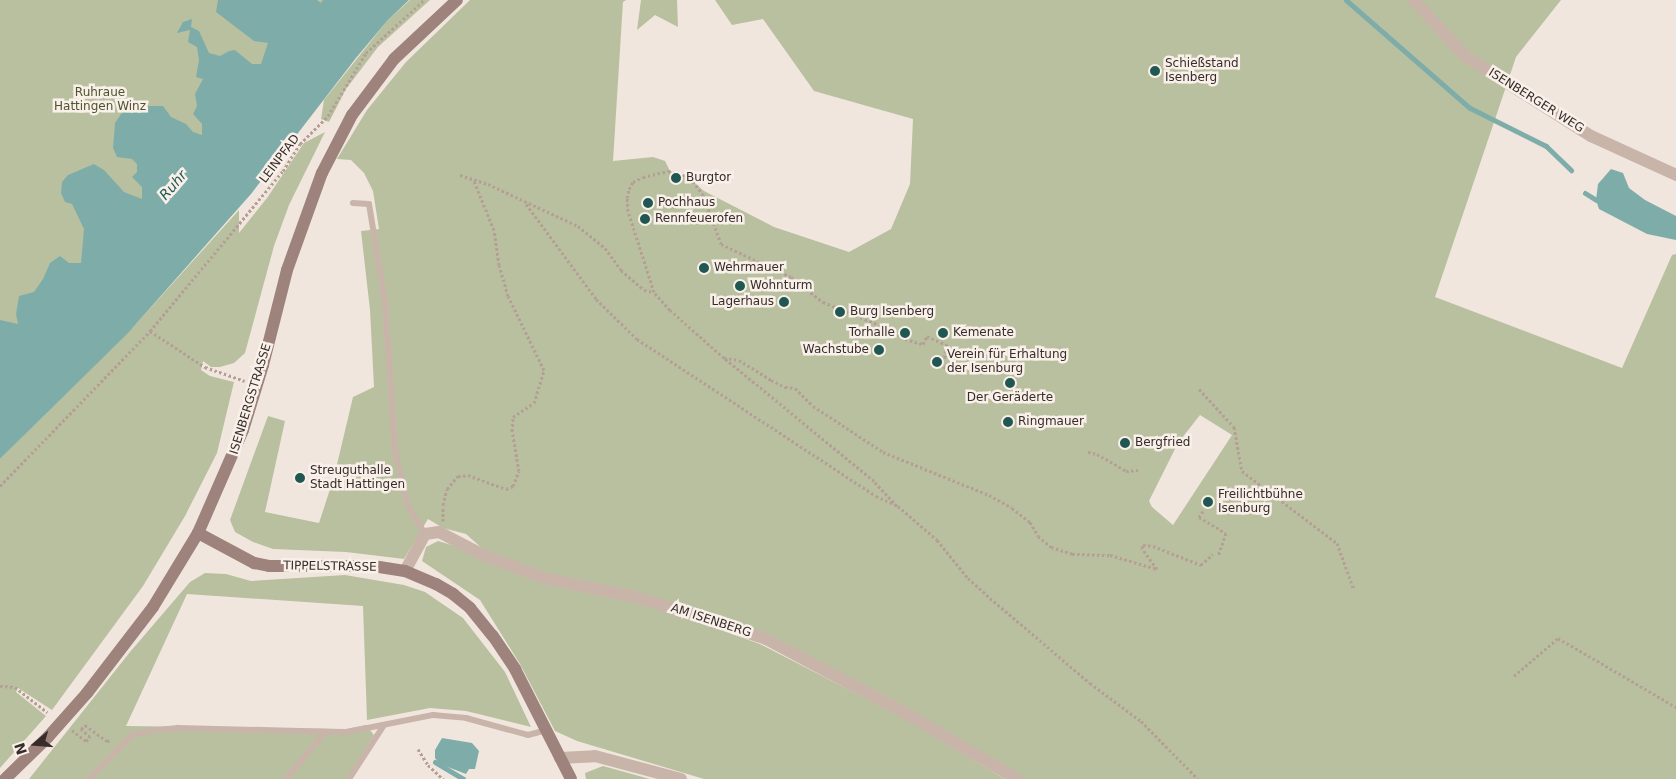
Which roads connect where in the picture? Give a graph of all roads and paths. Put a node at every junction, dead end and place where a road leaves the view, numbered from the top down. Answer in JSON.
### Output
{"nodes":[{"id":1,"x":424,"y":0,"type":"edge"},
{"id":2,"x":457,"y":0,"type":"edge"},
{"id":3,"x":1414,"y":0,"type":"edge"},
{"id":4,"x":1676,"y":175,"type":"edge"},
{"id":5,"x":460,"y":176,"type":"dead end"},
{"id":6,"x":474,"y":181,"type":"junction"},
{"id":7,"x":664,"y":201,"type":"dead end"},
{"id":8,"x":353,"y":203,"type":"dead end"},
{"id":9,"x":526,"y":204,"type":"junction"},
{"id":10,"x":707,"y":204,"type":"junction"},
{"id":11,"x":654,"y":292,"type":"junction"},
{"id":12,"x":150,"y":330,"type":"junction"},
{"id":13,"x":724,"y":358,"type":"junction"},
{"id":14,"x":939,"y":364,"type":"dead end"},
{"id":15,"x":956,"y":369,"type":"junction"},
{"id":16,"x":959,"y":374,"type":"dead end"},
{"id":17,"x":257,"y":385,"type":"junction"},
{"id":18,"x":1200,"y":389,"type":"dead end"},
{"id":19,"x":1088,"y":452,"type":"dead end"},
{"id":20,"x":1138,"y":470,"type":"dead end"},
{"id":21,"x":0,"y":486,"type":"edge"},
{"id":22,"x":898,"y":506,"type":"junction"},
{"id":23,"x":1203,"y":511,"type":"dead end"},
{"id":24,"x":439,"y":532,"type":"junction"},
{"id":25,"x":198,"y":533,"type":"junction"},
{"id":26,"x":425,"y":534,"type":"junction"},
{"id":27,"x":1214,"y":554,"type":"dead end"},
{"id":28,"x":1218,"y":556,"type":"dead end"},
{"id":29,"x":405,"y":572,"type":"junction"},
{"id":30,"x":1354,"y":590,"type":"dead end"},
{"id":31,"x":1514,"y":676,"type":"dead end"},
{"id":32,"x":0,"y":686,"type":"edge"},
{"id":33,"x":1676,"y":707,"type":"edge"},
{"id":34,"x":47,"y":712,"type":"dead end"},
{"id":35,"x":384,"y":725,"type":"junction"},
{"id":36,"x":72,"y":729,"type":"dead end"},
{"id":37,"x":547,"y":730,"type":"junction"},
{"id":38,"x":325,"y":732,"type":"junction"},
{"id":39,"x":132,"y":735,"type":"junction"},
{"id":40,"x":418,"y":749,"type":"dead end"},
{"id":41,"x":560,"y":758,"type":"junction"},
{"id":42,"x":4,"y":779,"type":"edge"},
{"id":43,"x":89,"y":779,"type":"edge"},
{"id":44,"x":286,"y":779,"type":"edge"},
{"id":45,"x":349,"y":779,"type":"edge"},
{"id":46,"x":443,"y":779,"type":"edge"},
{"id":47,"x":571,"y":779,"type":"edge"},
{"id":48,"x":681,"y":779,"type":"edge"},
{"id":49,"x":1017,"y":779,"type":"edge"},
{"id":50,"x":1198,"y":779,"type":"edge"}],
"edges":[{"from":1,"to":12,"type":"path","name":"LEINPFAD"},
{"from":2,"to":17,"type":"main road","name":"ISENBERGSTRASSE"},
{"from":3,"to":4,"type":"street","name":"ISENBERGER WEG"},
{"from":5,"to":6,"type":"path"},
{"from":6,"to":9,"type":"path"},
{"from":6,"to":24,"type":"path"},
{"from":7,"to":10,"type":"path"},
{"from":8,"to":26,"type":"lane"},
{"from":9,"to":11,"type":"path"},
{"from":9,"to":22,"type":"path"},
{"from":10,"to":11,"type":"path"},
{"from":10,"to":15,"type":"path"},
{"from":11,"to":13,"type":"path"},
{"from":12,"to":17,"type":"path"},
{"from":12,"to":21,"type":"path","name":"LEINPFAD"},
{"from":13,"to":22,"type":"path"},
{"from":13,"to":27,"type":"path"},
{"from":14,"to":15,"type":"path"},
{"from":15,"to":16,"type":"path"},
{"from":17,"to":25,"type":"main road","name":"ISENBERGSTRASSE"},
{"from":18,"to":30,"type":"path"},
{"from":19,"to":20,"type":"path"},
{"from":22,"to":50,"type":"path"},
{"from":23,"to":28,"type":"path"},
{"from":24,"to":26,"type":"street"},
{"from":24,"to":49,"type":"street","name":"AM ISENBERG"},
{"from":25,"to":29,"type":"main road","name":"TIPPELSTRASSE"},
{"from":25,"to":42,"type":"main road","name":"ISENBERGSTRASSE"},
{"from":26,"to":29,"type":"street"},
{"from":29,"to":37,"type":"main road","name":"TIPPELSTRASSE"},
{"from":31,"to":33,"type":"path"},
{"from":32,"to":34,"type":"path"},
{"from":35,"to":37,"type":"lane"},
{"from":35,"to":38,"type":"lane"},
{"from":35,"to":45,"type":"lane"},
{"from":36,"to":39,"type":"path"},
{"from":37,"to":41,"type":"main road","name":"TIPPELSTRASSE"},
{"from":38,"to":39,"type":"lane"},
{"from":38,"to":44,"type":"lane"},
{"from":39,"to":43,"type":"lane"},
{"from":40,"to":46,"type":"path"},
{"from":41,"to":47,"type":"main road","name":"TIPPELSTRASSE"},
{"from":41,"to":48,"type":"street"}]}
